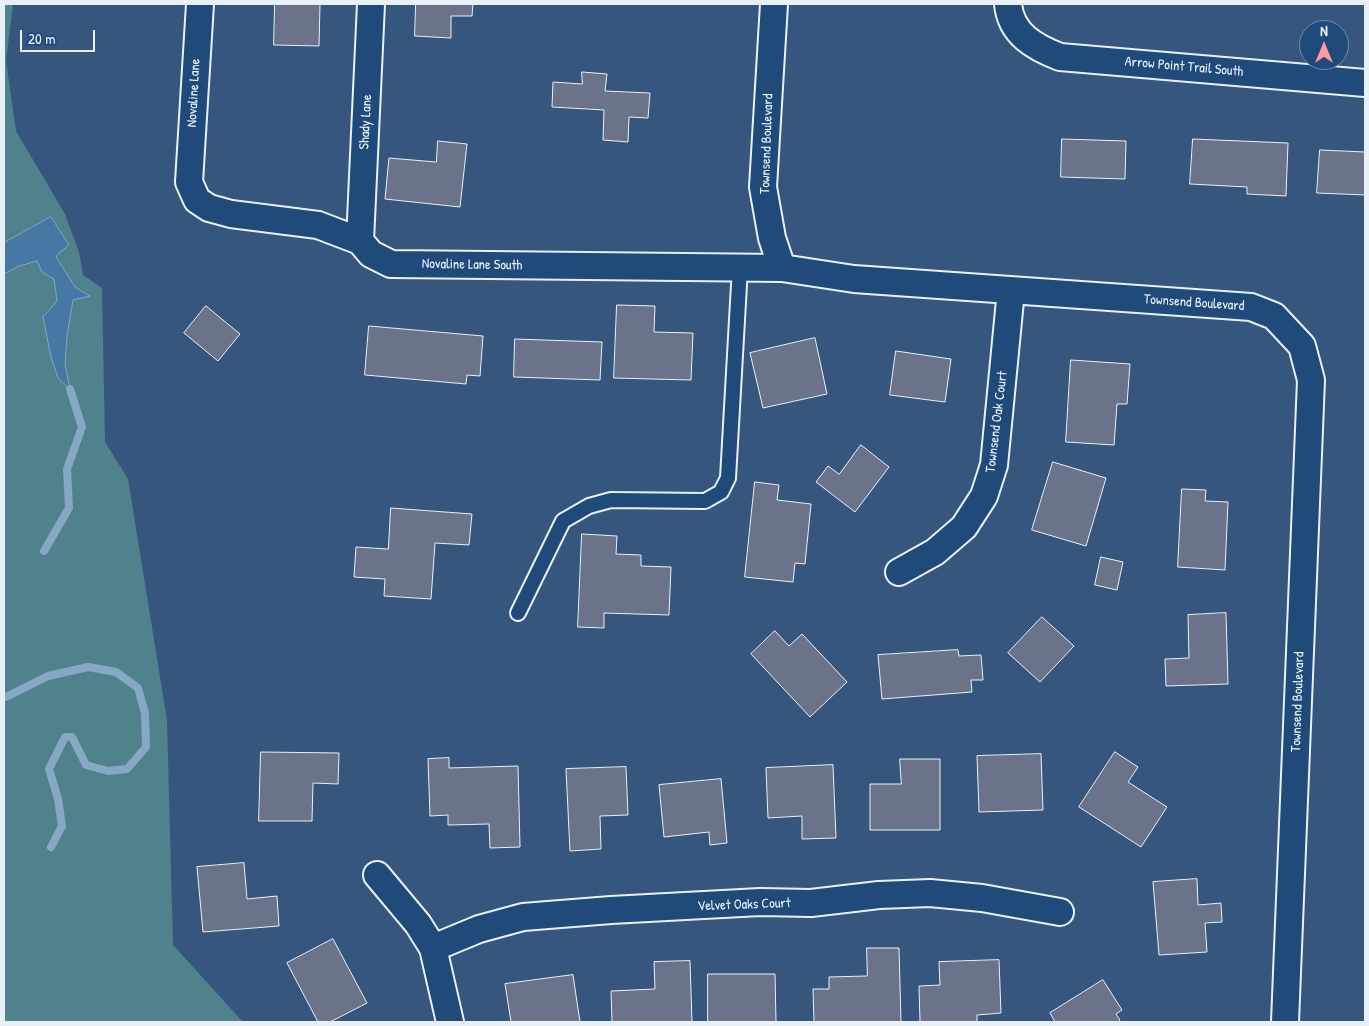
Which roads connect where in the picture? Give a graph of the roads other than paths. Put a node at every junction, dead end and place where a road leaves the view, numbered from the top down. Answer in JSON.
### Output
{"nodes":[{"id":1,"x":200,"y":4,"type":"edge"},
{"id":2,"x":371,"y":4,"type":"edge"},
{"id":3,"x":774,"y":4,"type":"edge"},
{"id":4,"x":1011,"y":14,"type":"edge"},
{"id":5,"x":1365,"y":83,"type":"edge"},
{"id":6,"x":189,"y":182,"type":"joint"},
{"id":7,"x":360,"y":241,"type":"junction"},
{"id":8,"x":740,"y":267,"type":"junction"},
{"id":9,"x":782,"y":268,"type":"junction"},
{"id":10,"x":1012,"y":290,"type":"junction"},
{"id":11,"x":899,"y":572,"type":"dead end"},
{"id":12,"x":518,"y":613,"type":"dead end"},
{"id":13,"x":377,"y":875,"type":"dead end"},
{"id":14,"x":1060,"y":912,"type":"dead end"},
{"id":15,"x":433,"y":948,"type":"junction"},
{"id":16,"x":450,"y":1022,"type":"edge"},
{"id":17,"x":1285,"y":1022,"type":"edge"}],
"edges":[{"from":1,"to":6,"type":"street","name":"Novaline Lane"},
{"from":2,"to":7,"type":"street","name":"Shady Lane"},
{"from":3,"to":9,"type":"street","name":"Townsend Boulevard"},
{"from":4,"to":5,"type":"street","name":"Arrow Point Trail South"},
{"from":6,"to":7,"type":"street","name":"Novaline Lane South"},
{"from":7,"to":8,"type":"street","name":"Novaline Lane South"},
{"from":8,"to":9,"type":"street","name":"Novaline Lane South"},
{"from":8,"to":12,"type":"lane"},
{"from":9,"to":10,"type":"street","name":"Townsend Boulevard"},
{"from":10,"to":11,"type":"street","name":"Townsend Oak Court"},
{"from":10,"to":17,"type":"street","name":"Townsend Boulevard"},
{"from":13,"to":15,"type":"street"},
{"from":14,"to":15,"type":"street","name":"Velvet Oaks Court"},
{"from":15,"to":16,"type":"street"}]}
